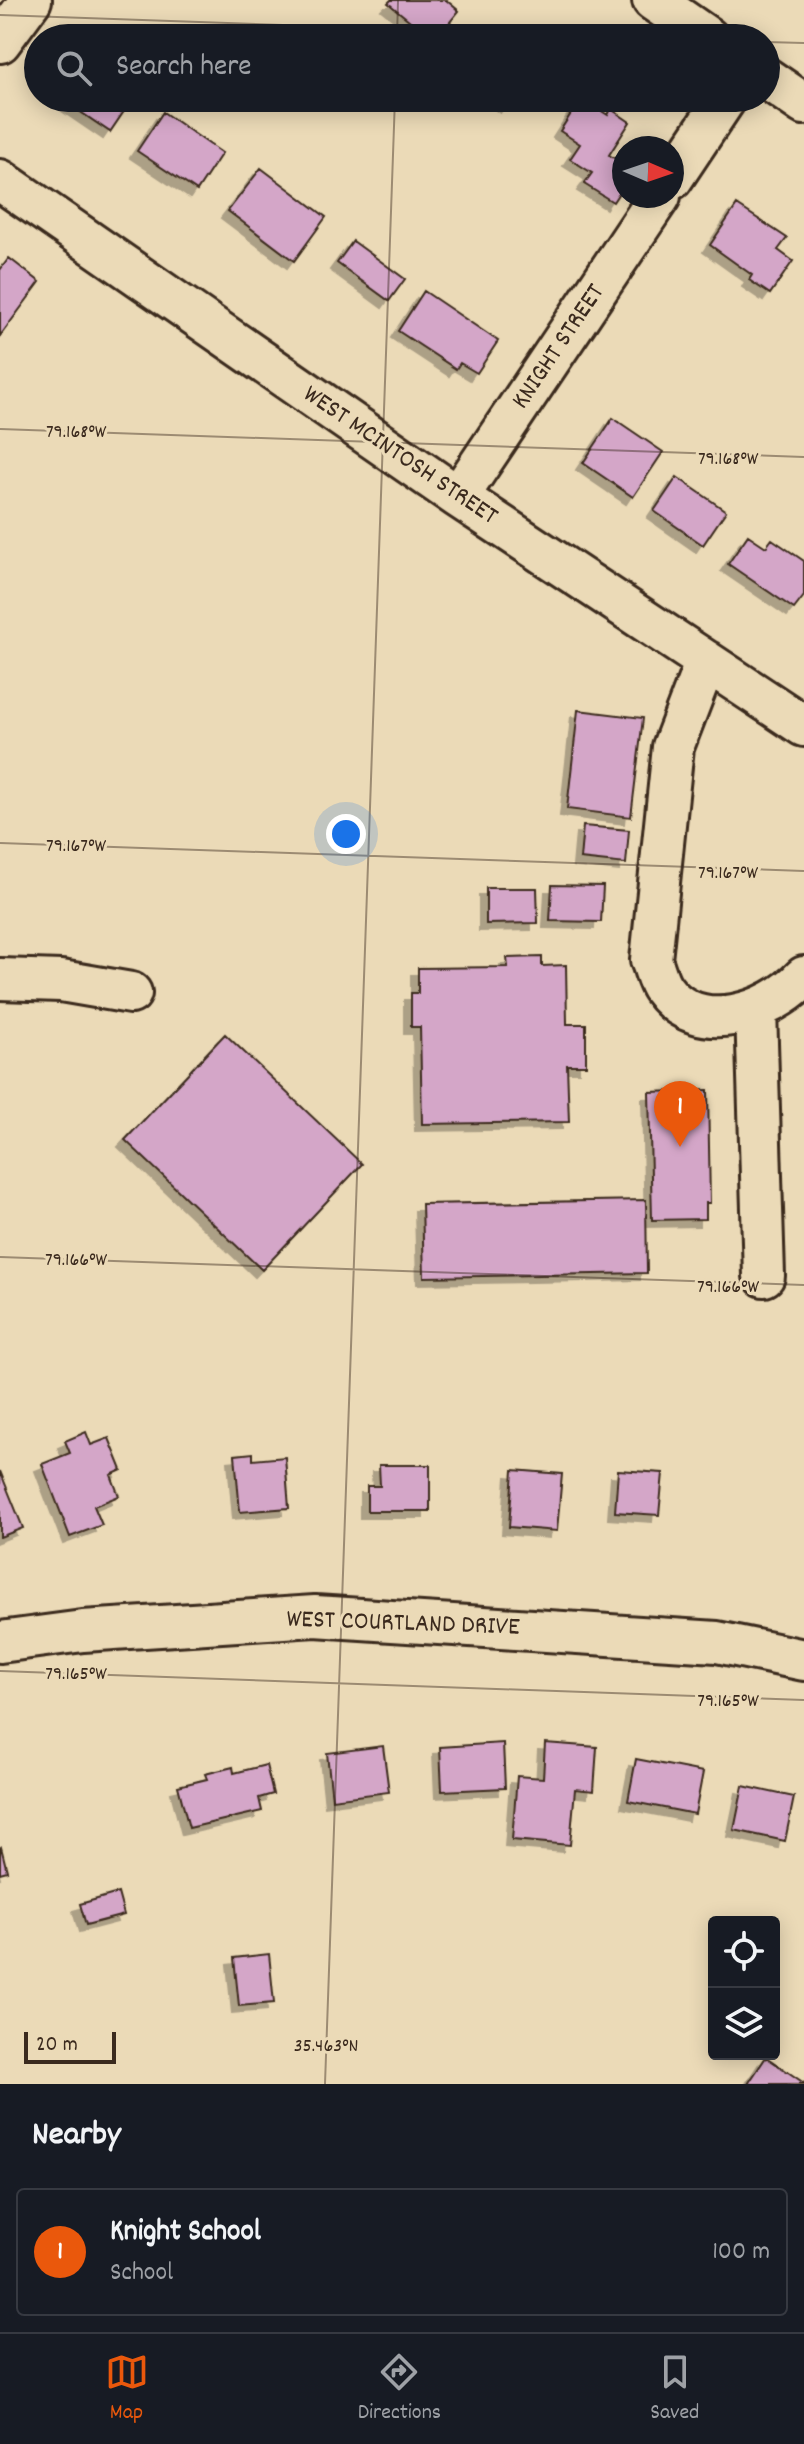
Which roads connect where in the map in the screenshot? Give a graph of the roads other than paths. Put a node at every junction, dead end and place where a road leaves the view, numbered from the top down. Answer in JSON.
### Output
{"nodes":[{"id":1,"x":31,"y":0,"type":"edge"},
{"id":2,"x":653,"y":0,"type":"edge"},
{"id":3,"x":688,"y":24,"type":"edge"},
{"id":4,"x":0,"y":42,"type":"edge"},
{"id":5,"x":780,"y":88,"type":"edge"},
{"id":6,"x":804,"y":104,"type":"edge"},
{"id":7,"x":717,"y":112,"type":"edge"},
{"id":8,"x":684,"y":161,"type":"edge"},
{"id":9,"x":0,"y":180,"type":"edge"},
{"id":10,"x":652,"y":208,"type":"edge"},
{"id":11,"x":458,"y":497,"type":"junction"},
{"id":12,"x":706,"y":661,"type":"junction"},
{"id":13,"x":804,"y":726,"type":"edge"},
{"id":14,"x":804,"y":977,"type":"edge"},
{"id":15,"x":0,"y":979,"type":"edge"},
{"id":16,"x":131,"y":993,"type":"dead end"},
{"id":17,"x":756,"y":1009,"type":"junction"},
{"id":18,"x":764,"y":1276,"type":"dead end"},
{"id":19,"x":0,"y":1642,"type":"edge"},
{"id":20,"x":804,"y":1660,"type":"edge"}],
"edges":[{"from":1,"to":4,"type":"street"},
{"from":2,"to":3,"type":"street"},
{"from":5,"to":6,"type":"street"},
{"from":7,"to":8,"type":"street"},
{"from":9,"to":11,"type":"street","name":"WEST MCINTOSH STREET"},
{"from":10,"to":11,"type":"street","name":"KNIGHT STREET"},
{"from":11,"to":12,"type":"street","name":"WEST MCINTOSH STREET"},
{"from":12,"to":13,"type":"street","name":"WEST MCINTOSH STREET"},
{"from":12,"to":17,"type":"street"},
{"from":14,"to":17,"type":"street"},
{"from":15,"to":16,"type":"street"},
{"from":17,"to":18,"type":"street"},
{"from":19,"to":20,"type":"street","name":"WEST COURTLAND DRIVE"}]}
